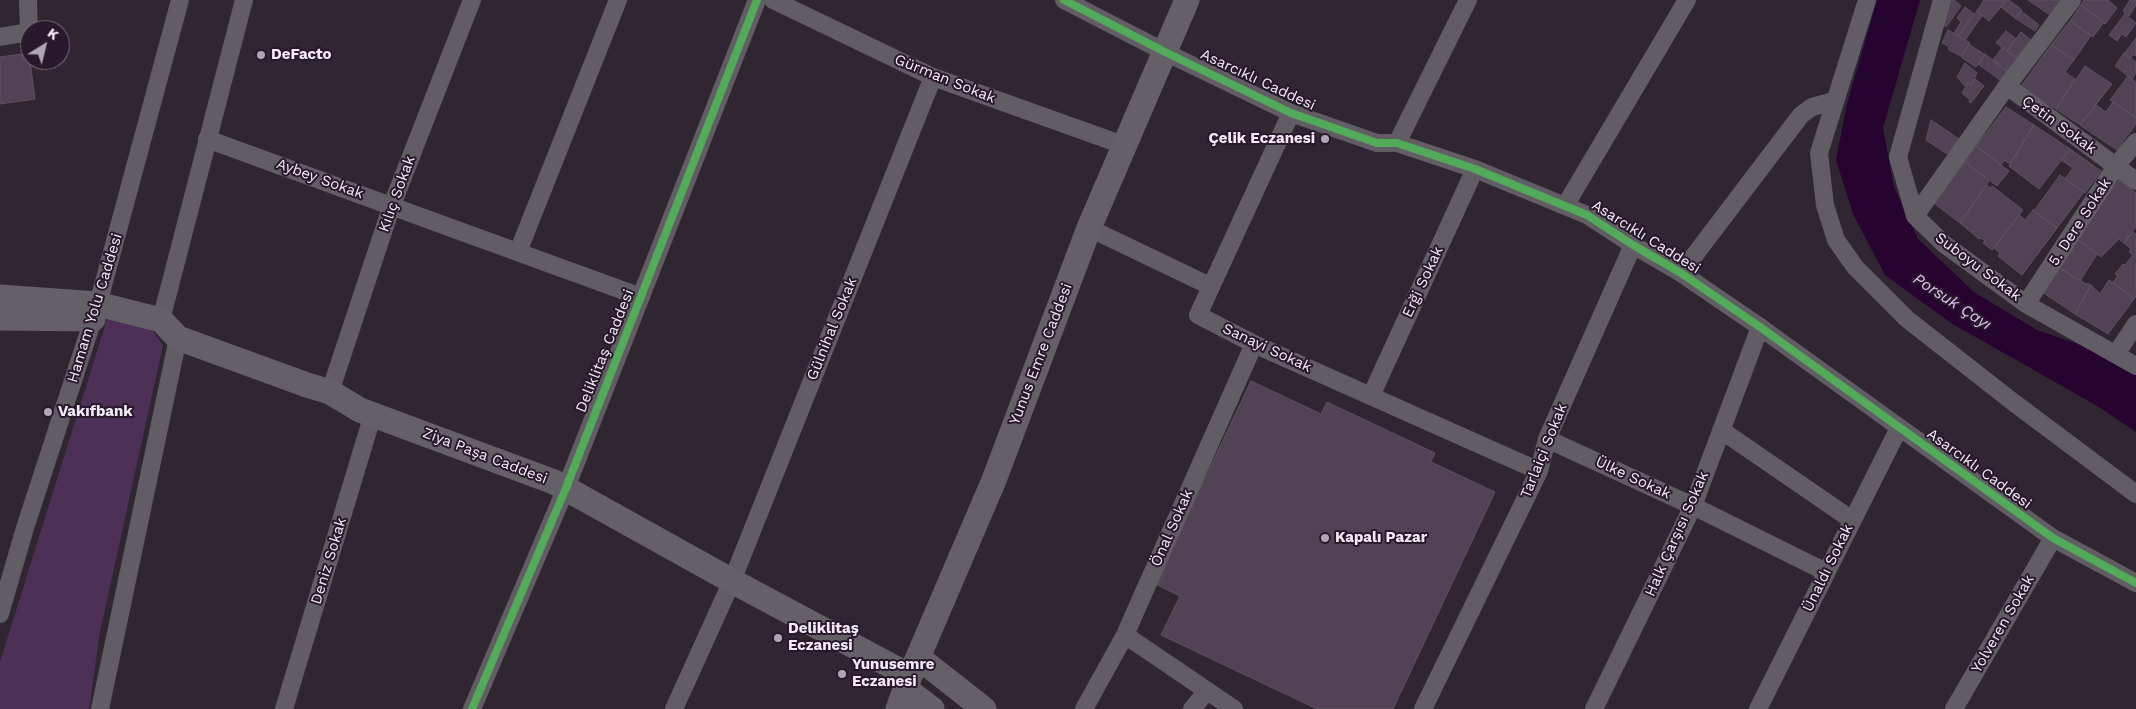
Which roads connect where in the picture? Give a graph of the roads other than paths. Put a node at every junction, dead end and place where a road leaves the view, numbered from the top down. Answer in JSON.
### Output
{"nodes":[{"id":1,"x":28,"y":0,"type":"edge"},
{"id":2,"x":180,"y":0,"type":"edge"},
{"id":3,"x":244,"y":0,"type":"edge"},
{"id":4,"x":472,"y":0,"type":"edge"},
{"id":5,"x":618,"y":0,"type":"edge"},
{"id":6,"x":757,"y":0,"type":"edge"},
{"id":7,"x":773,"y":0,"type":"edge"},
{"id":8,"x":1064,"y":0,"type":"edge"},
{"id":9,"x":1187,"y":0,"type":"edge"},
{"id":10,"x":1468,"y":0,"type":"edge"},
{"id":11,"x":1687,"y":0,"type":"edge"},
{"id":12,"x":1867,"y":0,"type":"edge"},
{"id":13,"x":1942,"y":0,"type":"edge"},
{"id":14,"x":2072,"y":0,"type":"edge"},
{"id":15,"x":0,"y":37,"type":"edge"},
{"id":16,"x":1165,"y":52,"type":"junction"},
{"id":17,"x":933,"y":77,"type":"junction"},
{"id":18,"x":2007,"y":86,"type":"junction"},
{"id":19,"x":1834,"y":101,"type":"junction"},
{"id":20,"x":1291,"y":113,"type":"junction"},
{"id":21,"x":207,"y":139,"type":"junction"},
{"id":22,"x":2136,"y":142,"type":"edge"},
{"id":23,"x":1397,"y":143,"type":"junction"},
{"id":24,"x":1123,"y":145,"type":"junction"},
{"id":25,"x":2116,"y":166,"type":"junction"},
{"id":26,"x":1475,"y":169,"type":"junction"},
{"id":27,"x":2136,"y":181,"type":"edge"},
{"id":28,"x":392,"y":205,"type":"junction"},
{"id":29,"x":1565,"y":206,"type":"junction"},
{"id":30,"x":1915,"y":216,"type":"junction"},
{"id":31,"x":1089,"y":228,"type":"junction"},
{"id":32,"x":1633,"y":245,"type":"junction"},
{"id":33,"x":518,"y":252,"type":"junction"},
{"id":34,"x":1681,"y":273,"type":"junction"},
{"id":35,"x":1210,"y":286,"type":"junction"},
{"id":36,"x":642,"y":297,"type":"junction"},
{"id":37,"x":0,"y":298,"type":"edge"},
{"id":38,"x":2026,"y":304,"type":"junction"},
{"id":39,"x":96,"y":311,"type":"junction"},
{"id":40,"x":0,"y":318,"type":"edge"},
{"id":41,"x":2136,"y":324,"type":"edge"},
{"id":42,"x":1760,"y":327,"type":"junction"},
{"id":43,"x":170,"y":329,"type":"junction"},
{"id":44,"x":1254,"y":344,"type":"junction"},
{"id":45,"x":2116,"y":354,"type":"junction"},
{"id":46,"x":2136,"y":366,"type":"edge"},
{"id":47,"x":330,"y":392,"type":"junction"},
{"id":48,"x":1371,"y":396,"type":"junction"},
{"id":49,"x":373,"y":414,"type":"junction"},
{"id":50,"x":1899,"y":428,"type":"junction"},
{"id":51,"x":1721,"y":430,"type":"junction"},
{"id":52,"x":1547,"y":439,"type":"junction"},
{"id":53,"x":1539,"y":471,"type":"junction"},
{"id":54,"x":566,"y":488,"type":"junction"},
{"id":55,"x":2136,"y":494,"type":"edge"},
{"id":56,"x":1693,"y":506,"type":"junction"},
{"id":57,"x":1852,"y":520,"type":"junction"},
{"id":58,"x":2053,"y":538,"type":"junction"},
{"id":59,"x":1826,"y":572,"type":"junction"},
{"id":60,"x":732,"y":581,"type":"junction"},
{"id":61,"x":2136,"y":583,"type":"edge"},
{"id":62,"x":0,"y":614,"type":"edge"},
{"id":63,"x":1125,"y":635,"type":"junction"},
{"id":64,"x":909,"y":683,"type":"edge"},
{"id":65,"x":1207,"y":690,"type":"junction"},
{"id":66,"x":100,"y":709,"type":"edge"},
{"id":67,"x":284,"y":709,"type":"edge"},
{"id":68,"x":472,"y":709,"type":"edge"},
{"id":69,"x":674,"y":709,"type":"edge"},
{"id":70,"x":932,"y":709,"type":"edge"},
{"id":71,"x":984,"y":709,"type":"edge"},
{"id":72,"x":1084,"y":709,"type":"edge"},
{"id":73,"x":1192,"y":709,"type":"edge"},
{"id":74,"x":1234,"y":709,"type":"edge"},
{"id":75,"x":1423,"y":709,"type":"edge"},
{"id":76,"x":1594,"y":709,"type":"edge"},
{"id":77,"x":1758,"y":709,"type":"edge"},
{"id":78,"x":1954,"y":709,"type":"edge"}],
"edges":[{"from":1,"to":15,"type":"street"},
{"from":2,"to":39,"type":"street","name":"Hamam Yolu Caddesi"},
{"from":3,"to":21,"type":"street"},
{"from":4,"to":28,"type":"street","name":"Kılıç Sokak"},
{"from":5,"to":33,"type":"street"},
{"from":6,"to":36,"type":"street","name":"Deliklitaş Caddesi"},
{"from":7,"to":17,"type":"street","name":"Gürman Sokak"},
{"from":8,"to":16,"type":"street","name":"Asarcıklı Caddesi"},
{"from":9,"to":16,"type":"main road","name":"Yunus Emre Caddesi"},
{"from":10,"to":23,"type":"street"},
{"from":11,"to":29,"type":"street"},
{"from":12,"to":19,"type":"street"},
{"from":13,"to":30,"type":"street","name":"Suboyu Sokak"},
{"from":14,"to":18,"type":"street"},
{"from":16,"to":20,"type":"street","name":"Asarcıklı Caddesi"},
{"from":16,"to":24,"type":"main road","name":"Yunus Emre Caddesi"},
{"from":17,"to":24,"type":"street","name":"Gürman Sokak"},
{"from":17,"to":60,"type":"street","name":"Gülnihal Sokak"},
{"from":18,"to":25,"type":"street","name":"Çetin Sokak"},
{"from":18,"to":30,"type":"street"},
{"from":19,"to":34,"type":"street"},
{"from":19,"to":55,"type":"street"},
{"from":20,"to":23,"type":"street","name":"Asarcıklı Caddesi"},
{"from":20,"to":35,"type":"street","name":"Sanayi Sokak"},
{"from":21,"to":28,"type":"street","name":"Aybey Sokak"},
{"from":21,"to":43,"type":"street"},
{"from":22,"to":25,"type":"street","name":"5. Dere Sokak"},
{"from":23,"to":26,"type":"street","name":"Asarcıklı Caddesi"},
{"from":24,"to":31,"type":"main road","name":"Yunus Emre Caddesi"},
{"from":25,"to":27,"type":"street","name":"Çetin Sokak"},
{"from":25,"to":38,"type":"street","name":"5. Dere Sokak"},
{"from":26,"to":29,"type":"street","name":"Asarcıklı Caddesi"},
{"from":26,"to":48,"type":"street","name":"Erği Sokak"},
{"from":28,"to":33,"type":"street","name":"Aybey Sokak"},
{"from":28,"to":47,"type":"street","name":"Kılıç Sokak"},
{"from":29,"to":32,"type":"street","name":"Asarcıklı Caddesi"},
{"from":30,"to":38,"type":"street","name":"Suboyu Sokak"},
{"from":31,"to":35,"type":"street"},
{"from":31,"to":64,"type":"main road","name":"Yunus Emre Caddesi"},
{"from":32,"to":34,"type":"street","name":"Asarcıklı Caddesi"},
{"from":32,"to":52,"type":"street","name":"Tarlaiçi Sokak"},
{"from":33,"to":36,"type":"street","name":"Aybey Sokak"},
{"from":34,"to":42,"type":"street","name":"Asarcıklı Caddesi"},
{"from":35,"to":44,"type":"street","name":"Sanayi Sokak"},
{"from":36,"to":54,"type":"street","name":"Deliklitaş Caddesi"},
{"from":37,"to":39,"type":"main road"},
{"from":38,"to":45,"type":"street","name":"Suboyu Sokak"},
{"from":39,"to":40,"type":"main road"},
{"from":39,"to":43,"type":"main road","name":"Ziya Paşa Caddesi"},
{"from":39,"to":62,"type":"street","name":"Hamam Yolu Caddesi"},
{"from":41,"to":45,"type":"street"},
{"from":42,"to":50,"type":"street","name":"Asarcıklı Caddesi"},
{"from":42,"to":51,"type":"street","name":"Halk Çarşısı Sokak"},
{"from":43,"to":47,"type":"main road","name":"Ziya Paşa Caddesi"},
{"from":43,"to":66,"type":"street"},
{"from":44,"to":48,"type":"street","name":"Sanayi Sokak"},
{"from":44,"to":63,"type":"street","name":"Önal Sokak"},
{"from":45,"to":46,"type":"street","name":"Suboyu Sokak"},
{"from":47,"to":49,"type":"main road","name":"Ziya Paşa Caddesi"},
{"from":48,"to":53,"type":"street","name":"Sanayi Sokak"},
{"from":49,"to":54,"type":"main road","name":"Ziya Paşa Caddesi"},
{"from":49,"to":67,"type":"street","name":"Deniz Sokak"},
{"from":50,"to":57,"type":"street","name":"Ünaldı Sokak"},
{"from":50,"to":58,"type":"street","name":"Asarcıklı Caddesi"},
{"from":51,"to":56,"type":"street","name":"Halk Çarşısı Sokak"},
{"from":51,"to":57,"type":"street"},
{"from":52,"to":53,"type":"street","name":"Tarlaiçi Sokak"},
{"from":52,"to":56,"type":"street","name":"Ülke Sokak"},
{"from":53,"to":75,"type":"street","name":"Tarlaiçi Sokak"},
{"from":54,"to":60,"type":"main road","name":"Ziya Paşa Caddesi"},
{"from":54,"to":68,"type":"street","name":"Deliklitaş Caddesi"},
{"from":56,"to":59,"type":"street","name":"Ülke Sokak"},
{"from":56,"to":76,"type":"street","name":"Halk Çarşısı Sokak"},
{"from":57,"to":59,"type":"street","name":"Ünaldı Sokak"},
{"from":58,"to":61,"type":"street","name":"Asarcıklı Caddesi"},
{"from":58,"to":78,"type":"street","name":"Yolveren Sokak"},
{"from":59,"to":77,"type":"street","name":"Ünaldı Sokak"},
{"from":60,"to":64,"type":"main road","name":"Ziya Paşa Caddesi"},
{"from":60,"to":69,"type":"street","name":"Gülnihal Sokak"},
{"from":63,"to":65,"type":"street"},
{"from":63,"to":72,"type":"street","name":"Önal Sokak"},
{"from":64,"to":70,"type":"main road","name":"Ziya Paşa Caddesi"},
{"from":64,"to":71,"type":"main road","name":"Ziya Paşa Caddesi"},
{"from":65,"to":73,"type":"street"},
{"from":65,"to":74,"type":"street"}]}
